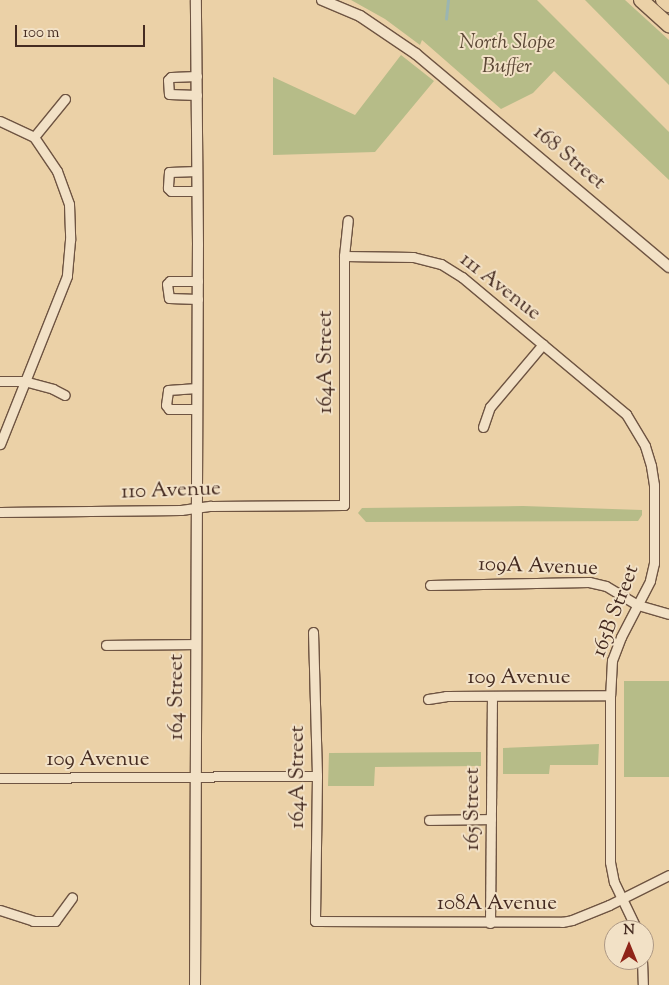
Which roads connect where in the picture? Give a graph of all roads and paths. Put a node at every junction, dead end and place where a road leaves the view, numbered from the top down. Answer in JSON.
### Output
{"nodes":[{"id":1,"x":196,"y":0,"type":"edge"},
{"id":2,"x":322,"y":0,"type":"edge"},
{"id":3,"x":641,"y":0,"type":"edge"},
{"id":4,"x":664,"y":0,"type":"edge"},
{"id":5,"x":669,"y":5,"type":"edge"},
{"id":6,"x":669,"y":25,"type":"edge"},
{"id":7,"x":197,"y":76,"type":"junction"},
{"id":8,"x":197,"y":96,"type":"junction"},
{"id":9,"x":65,"y":99,"type":"dead end"},
{"id":10,"x":0,"y":121,"type":"edge"},
{"id":11,"x":34,"y":137,"type":"junction"},
{"id":12,"x":197,"y":171,"type":"junction"},
{"id":13,"x":198,"y":191,"type":"junction"},
{"id":14,"x":348,"y":220,"type":"dead end"},
{"id":15,"x":344,"y":256,"type":"junction"},
{"id":16,"x":669,"y":267,"type":"edge"},
{"id":17,"x":198,"y":281,"type":"junction"},
{"id":18,"x":198,"y":300,"type":"junction"},
{"id":19,"x":543,"y":344,"type":"junction"},
{"id":20,"x":0,"y":381,"type":"edge"},
{"id":21,"x":24,"y":381,"type":"junction"},
{"id":22,"x":197,"y":388,"type":"junction"},
{"id":23,"x":66,"y":395,"type":"dead end"},
{"id":24,"x":197,"y":409,"type":"junction"},
{"id":25,"x":484,"y":427,"type":"dead end"},
{"id":26,"x":0,"y":444,"type":"edge"},
{"id":27,"x":344,"y":505,"type":"joint"},
{"id":28,"x":195,"y":508,"type":"junction"},
{"id":29,"x":0,"y":512,"type":"edge"},
{"id":30,"x":430,"y":584,"type":"dead end"},
{"id":31,"x":638,"y":605,"type":"junction"},
{"id":32,"x":669,"y":614,"type":"edge"},
{"id":33,"x":313,"y":632,"type":"dead end"},
{"id":34,"x":196,"y":644,"type":"junction"},
{"id":35,"x":106,"y":645,"type":"dead end"},
{"id":36,"x":610,"y":695,"type":"junction"},
{"id":37,"x":492,"y":696,"type":"junction"},
{"id":38,"x":428,"y":699,"type":"dead end"},
{"id":39,"x":317,"y":776,"type":"junction"},
{"id":40,"x":0,"y":778,"type":"edge"},
{"id":41,"x":195,"y":778,"type":"junction"},
{"id":42,"x":491,"y":819,"type":"junction"},
{"id":43,"x":429,"y":820,"type":"dead end"},
{"id":44,"x":669,"y":876,"type":"edge"},
{"id":45,"x":72,"y":898,"type":"dead end"},
{"id":46,"x":621,"y":898,"type":"junction"},
{"id":47,"x":0,"y":910,"type":"edge"},
{"id":48,"x":632,"y":920,"type":"edge"},
{"id":49,"x":315,"y":921,"type":"joint"},
{"id":50,"x":490,"y":923,"type":"junction"},
{"id":51,"x":642,"y":970,"type":"edge"},
{"id":52,"x":195,"y":985,"type":"edge"},
{"id":53,"x":642,"y":985,"type":"edge"}],
"edges":[{"from":1,"to":7,"type":"street","name":"164 Street"},
{"from":2,"to":16,"type":"street","name":"168 Street"},
{"from":3,"to":6,"type":"highway"},
{"from":4,"to":5,"type":"highway"},
{"from":7,"to":8,"type":"street","name":"164 Street"},
{"from":7,"to":8,"type":"street"},
{"from":8,"to":12,"type":"street","name":"164 Street"},
{"from":9,"to":11,"type":"street"},
{"from":10,"to":11,"type":"street"},
{"from":11,"to":21,"type":"street"},
{"from":12,"to":13,"type":"street","name":"164 Street"},
{"from":12,"to":13,"type":"street"},
{"from":13,"to":17,"type":"street","name":"164 Street"},
{"from":14,"to":15,"type":"street","name":"164A Street"},
{"from":15,"to":19,"type":"street","name":"111 Avenue"},
{"from":15,"to":27,"type":"street","name":"164A Street"},
{"from":17,"to":18,"type":"street","name":"164 Street"},
{"from":17,"to":18,"type":"street"},
{"from":18,"to":22,"type":"street","name":"164 Street"},
{"from":19,"to":25,"type":"street"},
{"from":19,"to":31,"type":"street","name":"165B Street"},
{"from":20,"to":21,"type":"street"},
{"from":21,"to":23,"type":"street"},
{"from":21,"to":26,"type":"street"},
{"from":22,"to":24,"type":"street","name":"164 Street"},
{"from":22,"to":24,"type":"street"},
{"from":24,"to":28,"type":"street","name":"164 Street"},
{"from":27,"to":28,"type":"street","name":"110 Avenue"},
{"from":28,"to":29,"type":"street","name":"110 Avenue"},
{"from":28,"to":34,"type":"street","name":"164 Street"},
{"from":30,"to":31,"type":"street","name":"109A Avenue"},
{"from":31,"to":32,"type":"street","name":"109A Avenue"},
{"from":31,"to":36,"type":"street","name":"165B Street"},
{"from":33,"to":39,"type":"street","name":"164A Street"},
{"from":34,"to":35,"type":"street"},
{"from":34,"to":41,"type":"street","name":"164 Street"},
{"from":36,"to":37,"type":"street","name":"109 Avenue"},
{"from":36,"to":46,"type":"street","name":"165B Street"},
{"from":37,"to":38,"type":"street","name":"109 Avenue"},
{"from":37,"to":42,"type":"street","name":"165 Street"},
{"from":39,"to":41,"type":"street","name":"109 Avenue"},
{"from":39,"to":49,"type":"street","name":"164A Street"},
{"from":40,"to":41,"type":"street","name":"109 Avenue"},
{"from":41,"to":52,"type":"street","name":"164 Street"},
{"from":42,"to":43,"type":"street"},
{"from":42,"to":50,"type":"street","name":"165 Street"},
{"from":44,"to":46,"type":"street","name":"108A Avenue"},
{"from":45,"to":47,"type":"street"},
{"from":46,"to":48,"type":"street","name":"165B Street"},
{"from":46,"to":50,"type":"street","name":"108A Avenue"},
{"from":49,"to":50,"type":"street","name":"108A Avenue"},
{"from":51,"to":53,"type":"street"}]}
